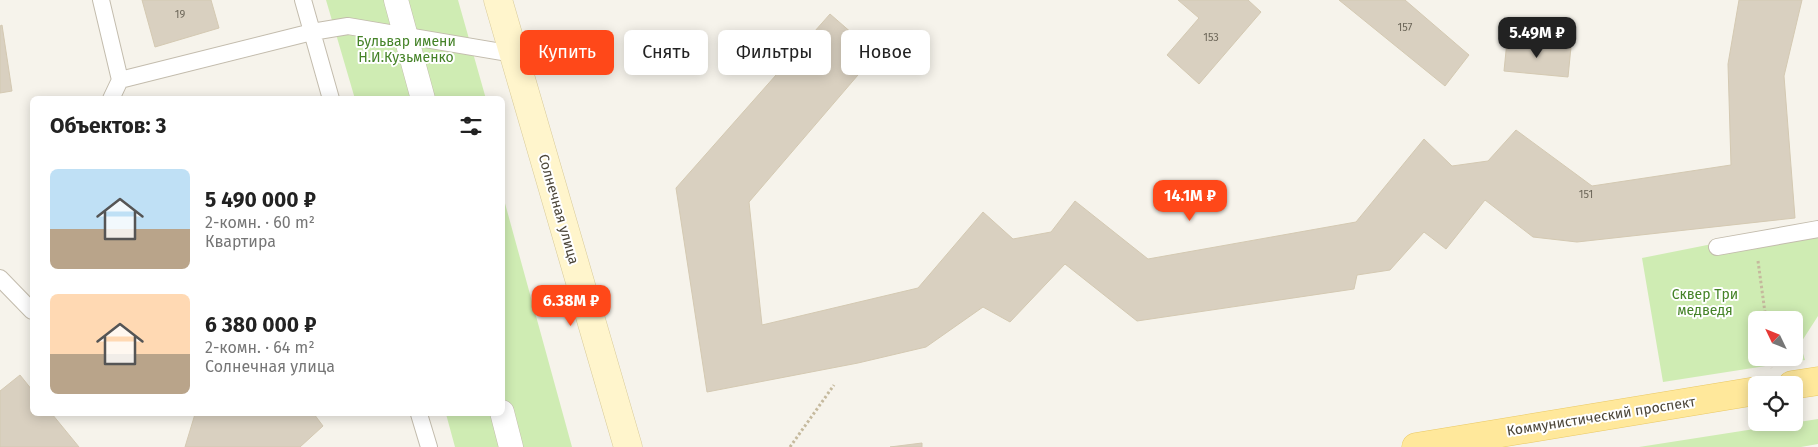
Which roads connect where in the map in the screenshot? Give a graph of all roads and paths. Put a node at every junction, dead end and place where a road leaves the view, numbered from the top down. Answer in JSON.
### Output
{"nodes":[{"id":1,"x":101,"y":0,"type":"edge"},
{"id":2,"x":303,"y":0,"type":"edge"},
{"id":3,"x":396,"y":0,"type":"edge"},
{"id":4,"x":498,"y":0,"type":"edge"},
{"id":5,"x":312,"y":32,"type":"junction"},
{"id":6,"x":407,"y":36,"type":"junction"},
{"id":7,"x":514,"y":54,"type":"junction"},
{"id":8,"x":120,"y":80,"type":"junction"},
{"id":9,"x":112,"y":96,"type":"edge"},
{"id":10,"x":330,"y":96,"type":"edge"},
{"id":11,"x":422,"y":96,"type":"edge"},
{"id":12,"x":1818,"y":229,"type":"edge"},
{"id":13,"x":1755,"y":241,"type":"junction"},
{"id":14,"x":1717,"y":247,"type":"dead end"},
{"id":15,"x":0,"y":278,"type":"edge"},
{"id":16,"x":30,"y":309,"type":"edge"},
{"id":17,"x":1765,"y":311,"type":"edge"},
{"id":18,"x":1818,"y":381,"type":"edge"},
{"id":19,"x":1803,"y":383,"type":"edge"},
{"id":20,"x":834,"y":385,"type":"dead end"},
{"id":21,"x":1748,"y":392,"type":"edge"},
{"id":22,"x":420,"y":416,"type":"edge"},
{"id":23,"x":503,"y":416,"type":"edge"},
{"id":24,"x":429,"y":447,"type":"edge"},
{"id":25,"x":511,"y":447,"type":"edge"},
{"id":26,"x":628,"y":447,"type":"edge"},
{"id":27,"x":790,"y":447,"type":"edge"},
{"id":28,"x":1416,"y":447,"type":"edge"}],
"edges":[{"from":1,"to":8,"type":"lane"},
{"from":2,"to":5,"type":"lane"},
{"from":3,"to":6,"type":"street"},
{"from":4,"to":7,"type":"main road","name":"Солнечная улица"},
{"from":5,"to":6,"type":"lane"},
{"from":5,"to":8,"type":"lane"},
{"from":5,"to":10,"type":"lane"},
{"from":6,"to":7,"type":"lane"},
{"from":6,"to":11,"type":"street"},
{"from":7,"to":26,"type":"main road","name":"Солнечная улица"},
{"from":8,"to":9,"type":"lane"},
{"from":12,"to":13,"type":"lane"},
{"from":13,"to":14,"type":"lane"},
{"from":13,"to":17,"type":"path"},
{"from":15,"to":16,"type":"lane"},
{"from":18,"to":19,"type":"main road"},
{"from":20,"to":27,"type":"path"},
{"from":21,"to":28,"type":"main road","name":"Коммунистический проспект"},
{"from":22,"to":24,"type":"lane"},
{"from":23,"to":25,"type":"street"}]}
